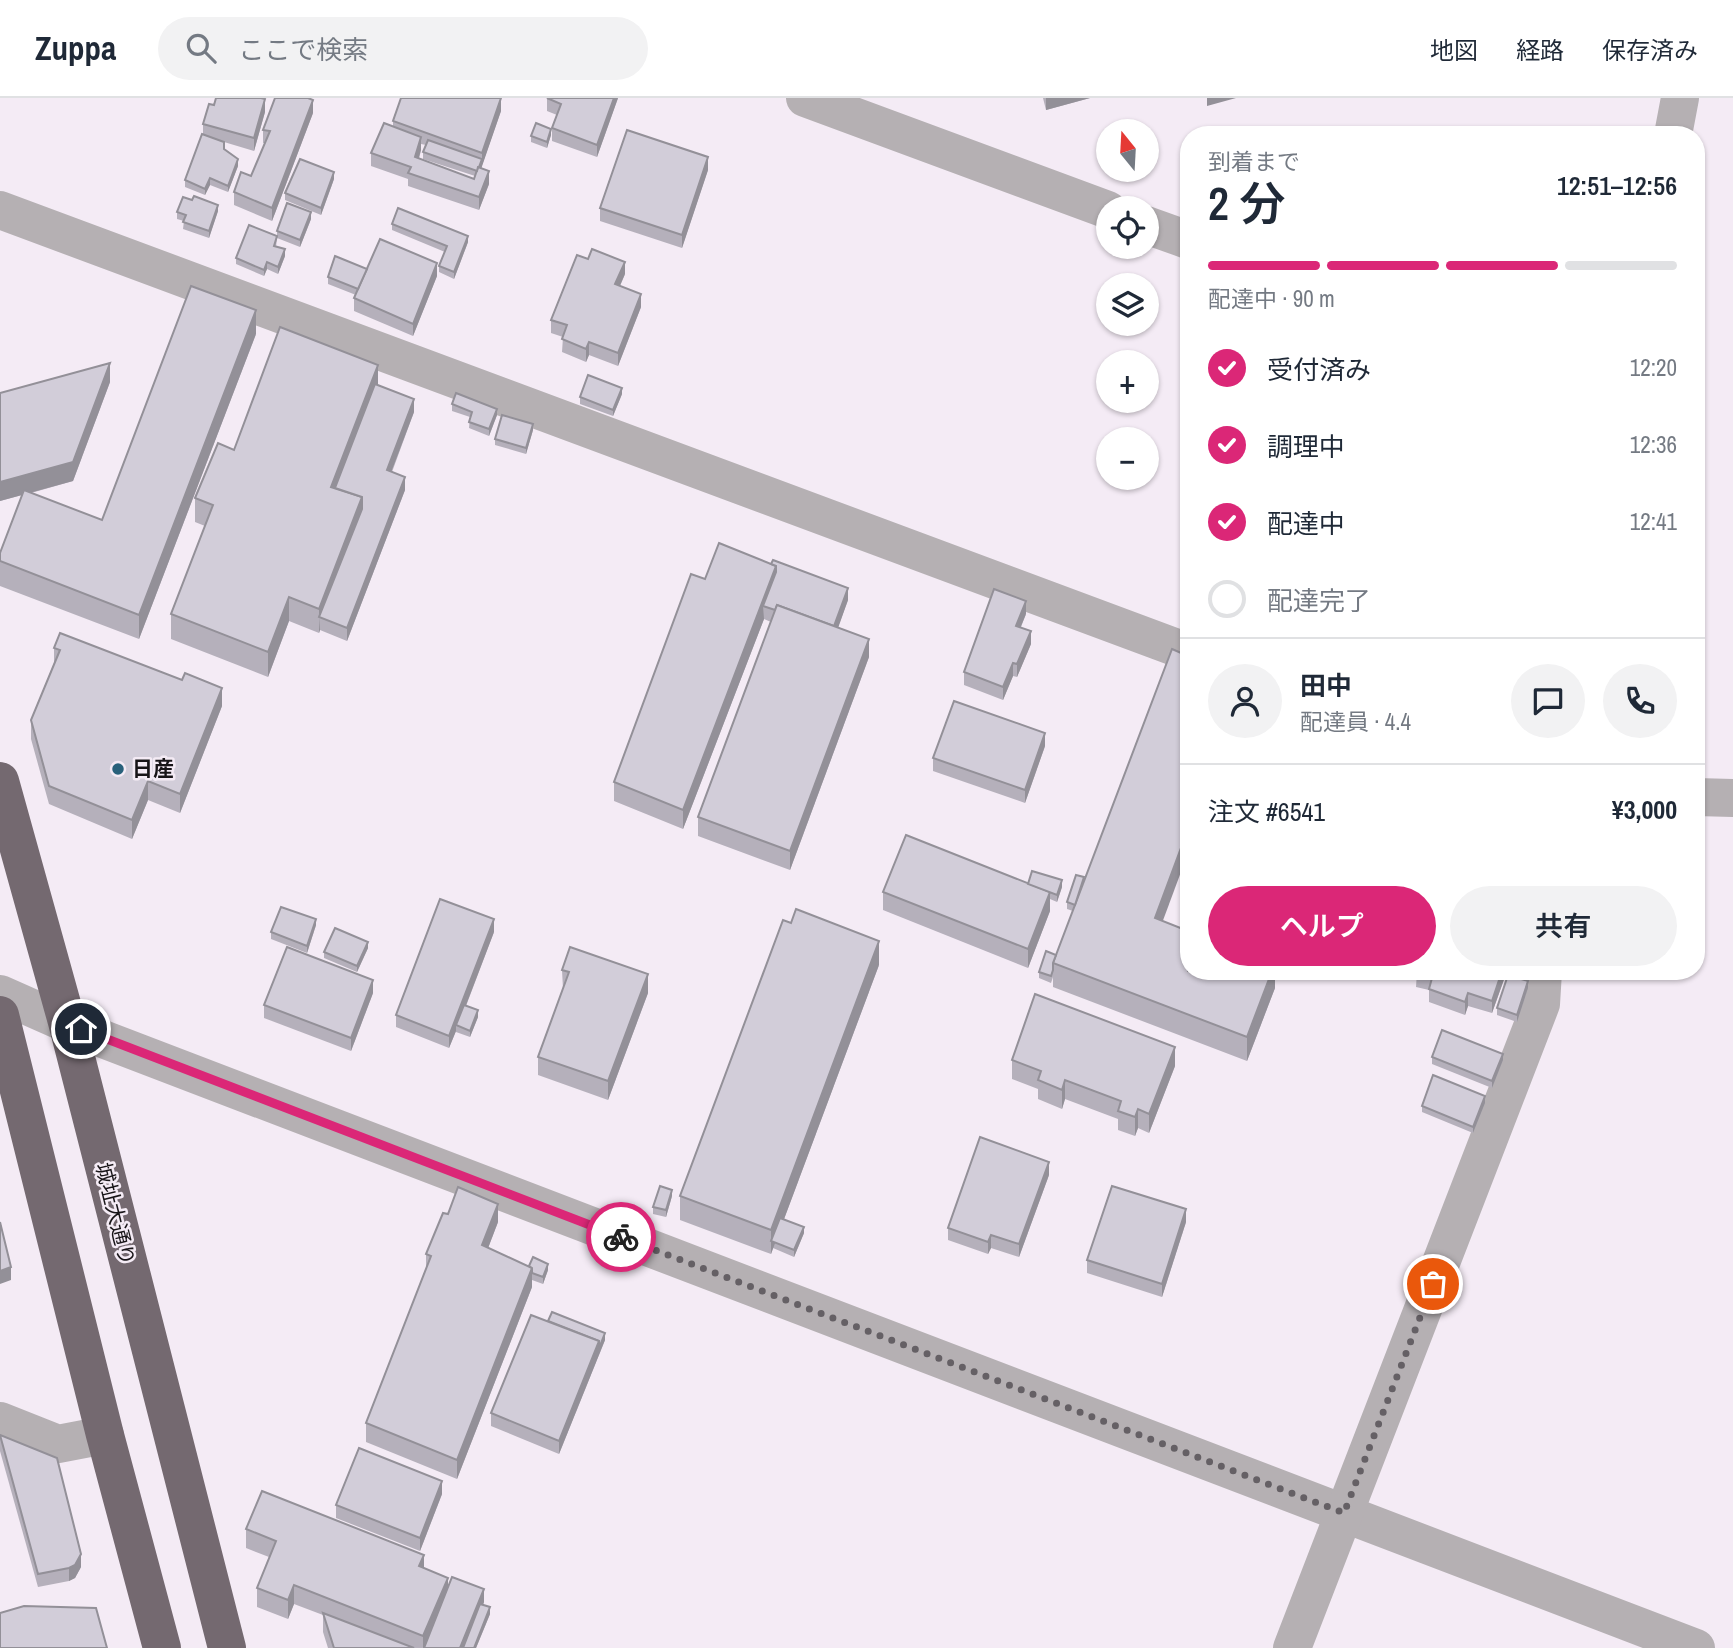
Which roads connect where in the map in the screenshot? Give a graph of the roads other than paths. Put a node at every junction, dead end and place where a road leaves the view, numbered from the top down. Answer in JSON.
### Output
{"nodes":[{"id":1,"x":805,"y":98,"type":"edge"},
{"id":2,"x":1679,"y":98,"type":"edge"},
{"id":3,"x":1674,"y":126,"type":"edge"},
{"id":4,"x":1096,"y":207,"type":"edge"},
{"id":5,"x":0,"y":210,"type":"edge"},
{"id":6,"x":1159,"y":230,"type":"edge"},
{"id":7,"x":1180,"y":237,"type":"edge"},
{"id":8,"x":1180,"y":649,"type":"edge"},
{"id":9,"x":0,"y":781,"type":"edge"},
{"id":10,"x":1705,"y":797,"type":"edge"},
{"id":11,"x":1733,"y":798,"type":"edge"},
{"id":12,"x":1542,"y":980,"type":"edge"},
{"id":13,"x":0,"y":994,"type":"edge"},
{"id":14,"x":0,"y":1016,"type":"edge"},
{"id":15,"x":66,"y":1022,"type":"junction"},
{"id":16,"x":0,"y":1421,"type":"edge"},
{"id":17,"x":105,"y":1435,"type":"junction"},
{"id":18,"x":1344,"y":1513,"type":"junction"},
{"id":19,"x":162,"y":1648,"type":"edge"},
{"id":20,"x":227,"y":1648,"type":"edge"},
{"id":21,"x":1292,"y":1648,"type":"edge"},
{"id":22,"x":1696,"y":1648,"type":"edge"}],
"edges":[{"from":1,"to":4,"type":"street"},
{"from":2,"to":3,"type":"street"},
{"from":5,"to":8,"type":"street"},
{"from":6,"to":7,"type":"street"},
{"from":9,"to":15,"type":"highway","name":"城址大通り"},
{"from":10,"to":11,"type":"street"},
{"from":12,"to":18,"type":"street"},
{"from":13,"to":15,"type":"street"},
{"from":14,"to":17,"type":"highway"},
{"from":15,"to":18,"type":"street"},
{"from":15,"to":20,"type":"highway","name":"城址大通り"},
{"from":16,"to":17,"type":"street"},
{"from":17,"to":19,"type":"highway"},
{"from":18,"to":21,"type":"street"},
{"from":18,"to":22,"type":"street"}]}
